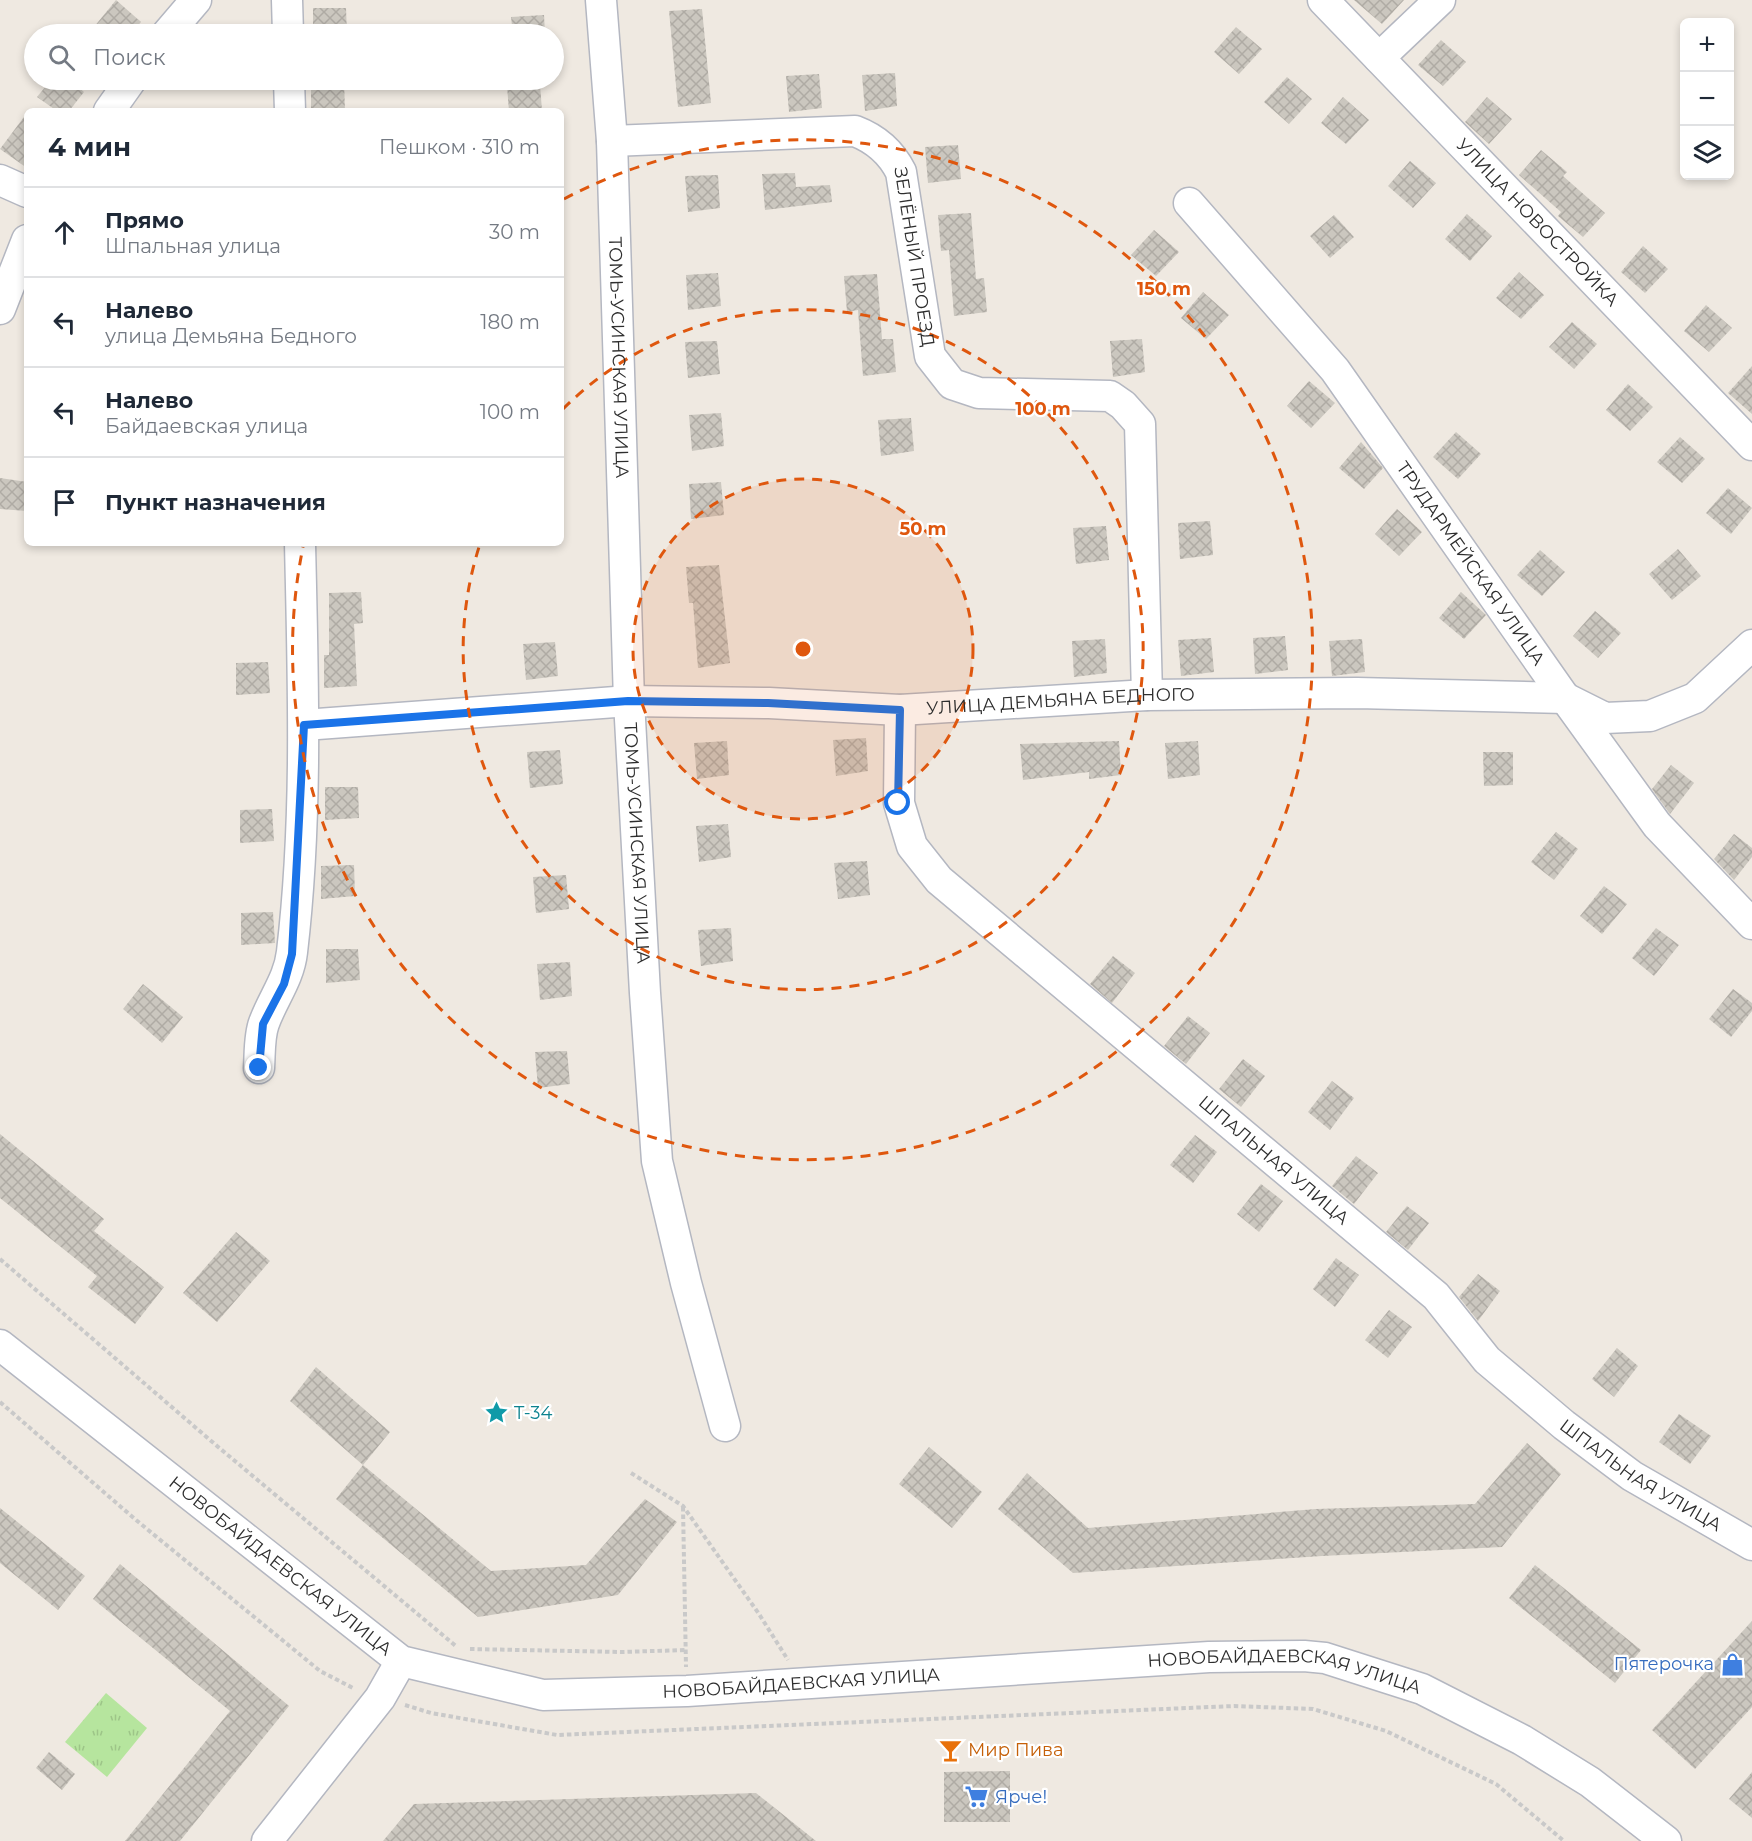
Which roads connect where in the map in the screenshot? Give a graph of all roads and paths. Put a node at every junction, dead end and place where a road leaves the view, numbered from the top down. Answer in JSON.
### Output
{"nodes":[{"id":1,"x":196,"y":0,"type":"edge"},
{"id":2,"x":287,"y":0,"type":"edge"},
{"id":3,"x":602,"y":0,"type":"edge"},
{"id":4,"x":1323,"y":0,"type":"edge"},
{"id":5,"x":1440,"y":0,"type":"edge"},
{"id":6,"x":176,"y":24,"type":"edge"},
{"id":7,"x":288,"y":24,"type":"edge"},
{"id":8,"x":1379,"y":58,"type":"junction"},
{"id":9,"x":124,"y":90,"type":"edge"},
{"id":10,"x":289,"y":90,"type":"edge"},
{"id":11,"x":111,"y":108,"type":"edge"},
{"id":12,"x":290,"y":108,"type":"edge"},
{"id":13,"x":612,"y":141,"type":"junction"},
{"id":14,"x":0,"y":180,"type":"edge"},
{"id":15,"x":24,"y":191,"type":"edge"},
{"id":16,"x":1189,"y":203,"type":"dead end"},
{"id":17,"x":24,"y":248,"type":"edge"},
{"id":18,"x":0,"y":309,"type":"edge"},
{"id":19,"x":1752,"y":445,"type":"edge"},
{"id":20,"x":300,"y":546,"type":"edge"},
{"id":21,"x":1752,"y":645,"type":"edge"},
{"id":22,"x":1147,"y":695,"type":"junction"},
{"id":23,"x":1565,"y":698,"type":"junction"},
{"id":24,"x":628,"y":701,"type":"junction"},
{"id":25,"x":900,"y":710,"type":"junction"},
{"id":26,"x":304,"y":725,"type":"junction"},
{"id":27,"x":1752,"y":924,"type":"edge"},
{"id":28,"x":259,"y":1068,"type":"dead end"},
{"id":29,"x":0,"y":1259,"type":"edge"},
{"id":30,"x":0,"y":1345,"type":"edge"},
{"id":31,"x":725,"y":1426,"type":"dead end"},
{"id":32,"x":631,"y":1473,"type":"dead end"},
{"id":33,"x":683,"y":1506,"type":"junction"},
{"id":34,"x":1752,"y":1545,"type":"edge"},
{"id":35,"x":685,"y":1650,"type":"junction"},
{"id":36,"x":400,"y":1661,"type":"junction"},
{"id":37,"x":801,"y":1682,"type":"junction"},
{"id":38,"x":687,"y":1690,"type":"junction"},
{"id":39,"x":687,"y":1730,"type":"dead end"},
{"id":40,"x":267,"y":1841,"type":"edge"},
{"id":41,"x":1666,"y":1841,"type":"edge"}],
"edges":[{"from":1,"to":6,"type":"street"},
{"from":2,"to":7,"type":"street"},
{"from":3,"to":13,"type":"street","name":"ТОМЬ-УСИНСКАЯ УЛИЦА"},
{"from":4,"to":8,"type":"street","name":"УЛИЦА НОВОСТРОЙКА"},
{"from":5,"to":8,"type":"street"},
{"from":8,"to":19,"type":"street","name":"УЛИЦА НОВОСТРОЙКА"},
{"from":9,"to":11,"type":"street"},
{"from":10,"to":12,"type":"street"},
{"from":13,"to":22,"type":"street","name":"ЗЕЛЁНЫЙ ПРОЕЗД"},
{"from":13,"to":24,"type":"street","name":"ТОМЬ-УСИНСКАЯ УЛИЦА"},
{"from":14,"to":15,"type":"street"},
{"from":16,"to":23,"type":"street","name":"ТРУДАРМЕЙСКАЯ УЛИЦА"},
{"from":17,"to":18,"type":"street"},
{"from":20,"to":26,"type":"street"},
{"from":21,"to":23,"type":"street","name":"УЛИЦА ДЕМЬЯНА БЕДНОГО"},
{"from":22,"to":23,"type":"street","name":"УЛИЦА ДЕМЬЯНА БЕДНОГО"},
{"from":22,"to":25,"type":"street","name":"УЛИЦА ДЕМЬЯНА БЕДНОГО"},
{"from":23,"to":27,"type":"street","name":"ТРУДАРМЕЙСКАЯ УЛИЦА"},
{"from":24,"to":25,"type":"street","name":"УЛИЦА ДЕМЬЯНА БЕДНОГО"},
{"from":24,"to":26,"type":"street","name":"УЛИЦА ДЕМЬЯНА БЕДНОГО"},
{"from":24,"to":31,"type":"street","name":"ТОМЬ-УСИНСКАЯ УЛИЦА"},
{"from":25,"to":34,"type":"street","name":"ШПАЛЬНАЯ УЛИЦА"},
{"from":26,"to":28,"type":"street"},
{"from":29,"to":35,"type":"path"},
{"from":30,"to":36,"type":"street","name":"НОВОБАЙДАЕВСКАЯ УЛИЦА"},
{"from":32,"to":33,"type":"path"},
{"from":33,"to":35,"type":"path"},
{"from":33,"to":37,"type":"path"},
{"from":35,"to":38,"type":"path"},
{"from":36,"to":38,"type":"street","name":"НОВОБАЙДАЕВСКАЯ УЛИЦА"},
{"from":36,"to":40,"type":"street"},
{"from":37,"to":38,"type":"street","name":"НОВОБАЙДАЕВСКАЯ УЛИЦА"},
{"from":37,"to":41,"type":"street","name":"НОВОБАЙДАЕВСКАЯ УЛИЦА"},
{"from":38,"to":39,"type":"path"}]}
